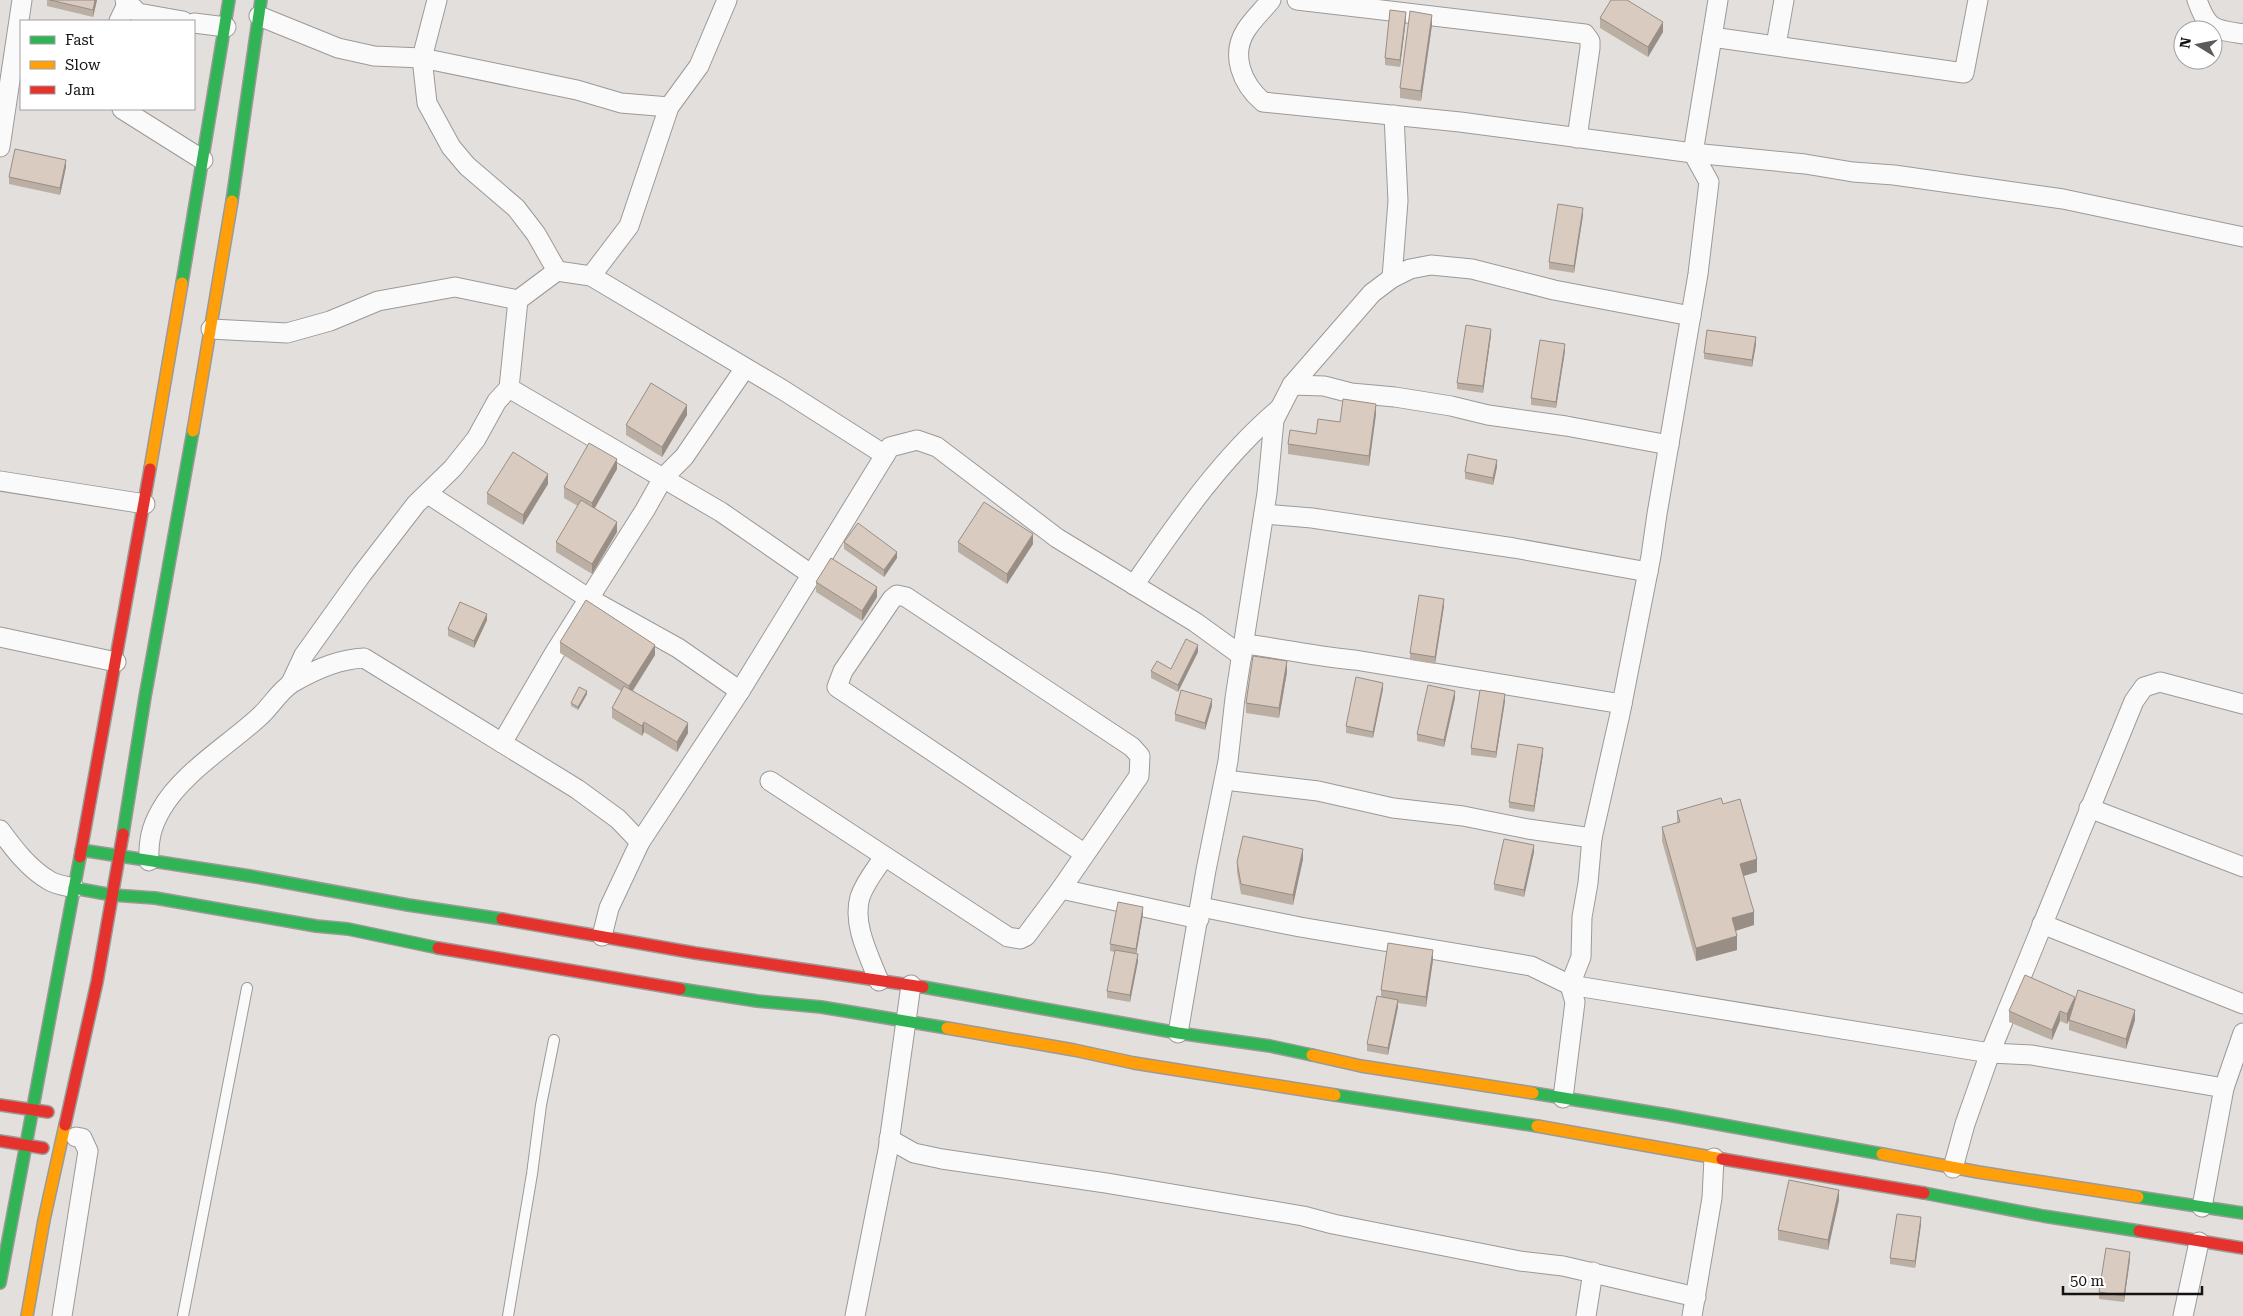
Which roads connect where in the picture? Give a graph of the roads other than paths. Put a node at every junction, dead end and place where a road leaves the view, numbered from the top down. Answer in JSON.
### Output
{"nodes":[{"id":1,"x":22,"y":0,"type":"edge"},
{"id":2,"x":229,"y":0,"type":"edge"},
{"id":3,"x":437,"y":0,"type":"edge"},
{"id":4,"x":727,"y":0,"type":"edge"},
{"id":5,"x":1271,"y":0,"type":"edge"},
{"id":6,"x":1297,"y":0,"type":"edge"},
{"id":7,"x":1718,"y":0,"type":"edge"},
{"id":8,"x":1784,"y":0,"type":"edge"},
{"id":9,"x":1978,"y":0,"type":"edge"},
{"id":10,"x":2197,"y":0,"type":"edge"},
{"id":11,"x":127,"y":1,"type":"edge"},
{"id":12,"x":1402,"y":6,"type":"edge"},
{"id":13,"x":260,"y":8,"type":"edge"},
{"id":14,"x":119,"y":20,"type":"edge"},
{"id":15,"x":177,"y":20,"type":"edge"},
{"id":16,"x":195,"y":23,"type":"edge"},
{"id":17,"x":226,"y":26,"type":"junction"},
{"id":18,"x":2243,"y":34,"type":"edge"},
{"id":19,"x":1712,"y":37,"type":"junction"},
{"id":20,"x":1776,"y":45,"type":"junction"},
{"id":21,"x":422,"y":58,"type":"junction"},
{"id":22,"x":10,"y":86,"type":"edge"},
{"id":23,"x":669,"y":107,"type":"junction"},
{"id":24,"x":124,"y":110,"type":"edge"},
{"id":25,"x":1394,"y":115,"type":"junction"},
{"id":26,"x":1577,"y":138,"type":"junction"},
{"id":27,"x":0,"y":147,"type":"edge"},
{"id":28,"x":1694,"y":153,"type":"junction"},
{"id":29,"x":203,"y":160,"type":"junction"},
{"id":30,"x":2243,"y":237,"type":"edge"},
{"id":31,"x":557,"y":270,"type":"junction"},
{"id":32,"x":591,"y":276,"type":"junction"},
{"id":33,"x":1392,"y":278,"type":"junction"},
{"id":34,"x":518,"y":300,"type":"junction"},
{"id":35,"x":1691,"y":316,"type":"junction"},
{"id":36,"x":211,"y":329,"type":"junction"},
{"id":37,"x":745,"y":368,"type":"junction"},
{"id":38,"x":1292,"y":385,"type":"junction"},
{"id":39,"x":508,"y":388,"type":"junction"},
{"id":40,"x":1281,"y":407,"type":"junction"},
{"id":41,"x":1669,"y":445,"type":"junction"},
{"id":42,"x":885,"y":455,"type":"junction"},
{"id":43,"x":663,"y":478,"type":"junction"},
{"id":44,"x":0,"y":481,"type":"edge"},
{"id":45,"x":428,"y":494,"type":"junction"},
{"id":46,"x":145,"y":504,"type":"junction"},
{"id":47,"x":1264,"y":514,"type":"junction"},
{"id":48,"x":1648,"y":572,"type":"junction"},
{"id":49,"x":812,"y":575,"type":"junction"},
{"id":50,"x":1134,"y":585,"type":"junction"},
{"id":51,"x":588,"y":598,"type":"junction"},
{"id":52,"x":0,"y":637,"type":"edge"},
{"id":53,"x":1243,"y":650,"type":"junction"},
{"id":54,"x":116,"y":662,"type":"junction"},
{"id":55,"x":291,"y":684,"type":"junction"},
{"id":56,"x":740,"y":691,"type":"junction"},
{"id":57,"x":1622,"y":704,"type":"junction"},
{"id":58,"x":2243,"y":704,"type":"edge"},
{"id":59,"x":502,"y":743,"type":"junction"},
{"id":60,"x":1225,"y":780,"type":"junction"},
{"id":61,"x":770,"y":781,"type":"dead end"},
{"id":62,"x":2089,"y":808,"type":"junction"},
{"id":63,"x":0,"y":830,"type":"edge"},
{"id":64,"x":1592,"y":838,"type":"junction"},
{"id":65,"x":640,"y":842,"type":"junction"},
{"id":66,"x":81,"y":850,"type":"junction"},
{"id":67,"x":1085,"y":854,"type":"junction"},
{"id":68,"x":884,"y":856,"type":"junction"},
{"id":69,"x":118,"y":857,"type":"junction"},
{"id":70,"x":149,"y":861,"type":"junction"},
{"id":71,"x":2243,"y":867,"type":"edge"},
{"id":72,"x":74,"y":888,"type":"junction"},
{"id":73,"x":1061,"y":888,"type":"junction"},
{"id":74,"x":112,"y":894,"type":"junction"},
{"id":75,"x":1200,"y":913,"type":"junction"},
{"id":76,"x":2042,"y":924,"type":"junction"},
{"id":77,"x":602,"y":936,"type":"junction"},
{"id":78,"x":879,"y":980,"type":"junction"},
{"id":79,"x":911,"y":985,"type":"junction"},
{"id":80,"x":1570,"y":985,"type":"junction"},
{"id":81,"x":248,"y":988,"type":"dead end"},
{"id":82,"x":2243,"y":1004,"type":"edge"},
{"id":83,"x":906,"y":1022,"type":"junction"},
{"id":84,"x":1178,"y":1033,"type":"junction"},
{"id":85,"x":2243,"y":1033,"type":"edge"},
{"id":86,"x":554,"y":1040,"type":"dead end"},
{"id":87,"x":1990,"y":1053,"type":"junction"},
{"id":88,"x":2224,"y":1088,"type":"junction"},
{"id":89,"x":1562,"y":1098,"type":"junction"},
{"id":90,"x":0,"y":1105,"type":"edge"},
{"id":91,"x":32,"y":1110,"type":"junction"},
{"id":92,"x":66,"y":1115,"type":"junction"},
{"id":93,"x":76,"y":1137,"type":"junction"},
{"id":94,"x":889,"y":1140,"type":"junction"},
{"id":95,"x":0,"y":1141,"type":"edge"},
{"id":96,"x":26,"y":1145,"type":"junction"},
{"id":97,"x":59,"y":1151,"type":"junction"},
{"id":98,"x":1714,"y":1158,"type":"junction"},
{"id":99,"x":1953,"y":1168,"type":"junction"},
{"id":100,"x":2202,"y":1207,"type":"junction"},
{"id":101,"x":2243,"y":1213,"type":"edge"},
{"id":102,"x":2199,"y":1242,"type":"junction"},
{"id":103,"x":2243,"y":1248,"type":"edge"},
{"id":104,"x":1593,"y":1272,"type":"junction"},
{"id":105,"x":0,"y":1283,"type":"edge"},
{"id":106,"x":1696,"y":1297,"type":"junction"},
{"id":107,"x":27,"y":1316,"type":"edge"},
{"id":108,"x":62,"y":1316,"type":"edge"},
{"id":109,"x":183,"y":1316,"type":"edge"},
{"id":110,"x":508,"y":1316,"type":"edge"},
{"id":111,"x":855,"y":1316,"type":"edge"},
{"id":112,"x":1586,"y":1316,"type":"edge"},
{"id":113,"x":1692,"y":1316,"type":"edge"},
{"id":114,"x":2183,"y":1316,"type":"edge"}],
"edges":[{"from":1,"to":22,"type":"street"},
{"from":2,"to":17,"type":"street"},
{"from":3,"to":21,"type":"street"},
{"from":4,"to":23,"type":"street"},
{"from":5,"to":25,"type":"street"},
{"from":6,"to":12,"type":"street"},
{"from":7,"to":19,"type":"street"},
{"from":8,"to":20,"type":"street"},
{"from":9,"to":20,"type":"street"},
{"from":10,"to":18,"type":"street"},
{"from":11,"to":14,"type":"street"},
{"from":11,"to":15,"type":"street"},
{"from":12,"to":26,"type":"street"},
{"from":13,"to":21,"type":"street"},
{"from":13,"to":36,"type":"street"},
{"from":16,"to":17,"type":"street"},
{"from":17,"to":29,"type":"street"},
{"from":19,"to":20,"type":"street"},
{"from":19,"to":28,"type":"street"},
{"from":21,"to":23,"type":"street"},
{"from":21,"to":31,"type":"street"},
{"from":22,"to":27,"type":"street"},
{"from":23,"to":32,"type":"street"},
{"from":24,"to":29,"type":"street"},
{"from":25,"to":26,"type":"street"},
{"from":25,"to":33,"type":"street"},
{"from":26,"to":28,"type":"street"},
{"from":28,"to":30,"type":"street"},
{"from":28,"to":35,"type":"street"},
{"from":29,"to":46,"type":"street"},
{"from":31,"to":32,"type":"street"},
{"from":31,"to":34,"type":"street"},
{"from":32,"to":37,"type":"street"},
{"from":33,"to":35,"type":"street"},
{"from":33,"to":38,"type":"street"},
{"from":34,"to":36,"type":"street"},
{"from":34,"to":39,"type":"street"},
{"from":35,"to":41,"type":"street"},
{"from":36,"to":69,"type":"street"},
{"from":37,"to":42,"type":"street"},
{"from":37,"to":43,"type":"street"},
{"from":38,"to":40,"type":"street"},
{"from":38,"to":41,"type":"street"},
{"from":39,"to":43,"type":"street"},
{"from":39,"to":45,"type":"street"},
{"from":40,"to":47,"type":"street"},
{"from":40,"to":50,"type":"street"},
{"from":41,"to":48,"type":"street"},
{"from":42,"to":49,"type":"street"},
{"from":42,"to":50,"type":"street"},
{"from":43,"to":49,"type":"street"},
{"from":43,"to":51,"type":"street"},
{"from":44,"to":46,"type":"street"},
{"from":45,"to":51,"type":"street"},
{"from":45,"to":55,"type":"street"},
{"from":46,"to":54,"type":"street"},
{"from":47,"to":48,"type":"street"},
{"from":47,"to":53,"type":"street"},
{"from":48,"to":57,"type":"street"},
{"from":49,"to":56,"type":"street"},
{"from":50,"to":53,"type":"street"},
{"from":51,"to":56,"type":"street"},
{"from":51,"to":59,"type":"street"},
{"from":52,"to":54,"type":"street"},
{"from":53,"to":57,"type":"street"},
{"from":53,"to":60,"type":"street"},
{"from":54,"to":66,"type":"street"},
{"from":55,"to":59,"type":"street"},
{"from":55,"to":70,"type":"street"},
{"from":56,"to":65,"type":"street"},
{"from":57,"to":64,"type":"street"},
{"from":58,"to":62,"type":"street"},
{"from":59,"to":65,"type":"street"},
{"from":60,"to":64,"type":"street"},
{"from":60,"to":75,"type":"street"},
{"from":61,"to":68,"type":"street"},
{"from":62,"to":71,"type":"street"},
{"from":62,"to":76,"type":"street"},
{"from":63,"to":72,"type":"street"},
{"from":64,"to":80,"type":"street"},
{"from":65,"to":77,"type":"street"},
{"from":66,"to":69,"type":"street"},
{"from":66,"to":72,"type":"street"},
{"from":67,"to":67,"type":"street"},
{"from":67,"to":73,"type":"street"},
{"from":68,"to":73,"type":"street"},
{"from":68,"to":78,"type":"street"},
{"from":69,"to":70,"type":"street"},
{"from":69,"to":74,"type":"street"},
{"from":70,"to":77,"type":"street"},
{"from":72,"to":74,"type":"street"},
{"from":72,"to":91,"type":"street"},
{"from":73,"to":75,"type":"street"},
{"from":74,"to":83,"type":"street"},
{"from":74,"to":92,"type":"street"},
{"from":75,"to":80,"type":"street"},
{"from":75,"to":84,"type":"street"},
{"from":76,"to":82,"type":"street"},
{"from":76,"to":87,"type":"street"},
{"from":77,"to":78,"type":"street"},
{"from":78,"to":79,"type":"street"},
{"from":79,"to":83,"type":"street"},
{"from":79,"to":84,"type":"street"},
{"from":80,"to":87,"type":"street"},
{"from":80,"to":89,"type":"street"},
{"from":81,"to":109,"type":"lane"},
{"from":83,"to":94,"type":"street"},
{"from":83,"to":98,"type":"street"},
{"from":84,"to":89,"type":"street"},
{"from":85,"to":88,"type":"street"},
{"from":86,"to":110,"type":"lane"},
{"from":87,"to":88,"type":"street"},
{"from":87,"to":99,"type":"street"},
{"from":88,"to":100,"type":"street"},
{"from":89,"to":99,"type":"street"},
{"from":90,"to":91,"type":"street"},
{"from":91,"to":92,"type":"street"},
{"from":91,"to":96,"type":"street"},
{"from":92,"to":93,"type":"street"},
{"from":92,"to":97,"type":"street"},
{"from":93,"to":97,"type":"street"},
{"from":93,"to":108,"type":"street"},
{"from":94,"to":104,"type":"street"},
{"from":94,"to":111,"type":"street"},
{"from":95,"to":96,"type":"street"},
{"from":96,"to":97,"type":"street"},
{"from":96,"to":105,"type":"street"},
{"from":97,"to":107,"type":"street"},
{"from":98,"to":102,"type":"street"},
{"from":98,"to":106,"type":"street"},
{"from":99,"to":100,"type":"street"},
{"from":100,"to":101,"type":"street"},
{"from":102,"to":103,"type":"street"},
{"from":102,"to":114,"type":"street"},
{"from":104,"to":106,"type":"street"},
{"from":104,"to":112,"type":"street"},
{"from":106,"to":113,"type":"street"}]}
